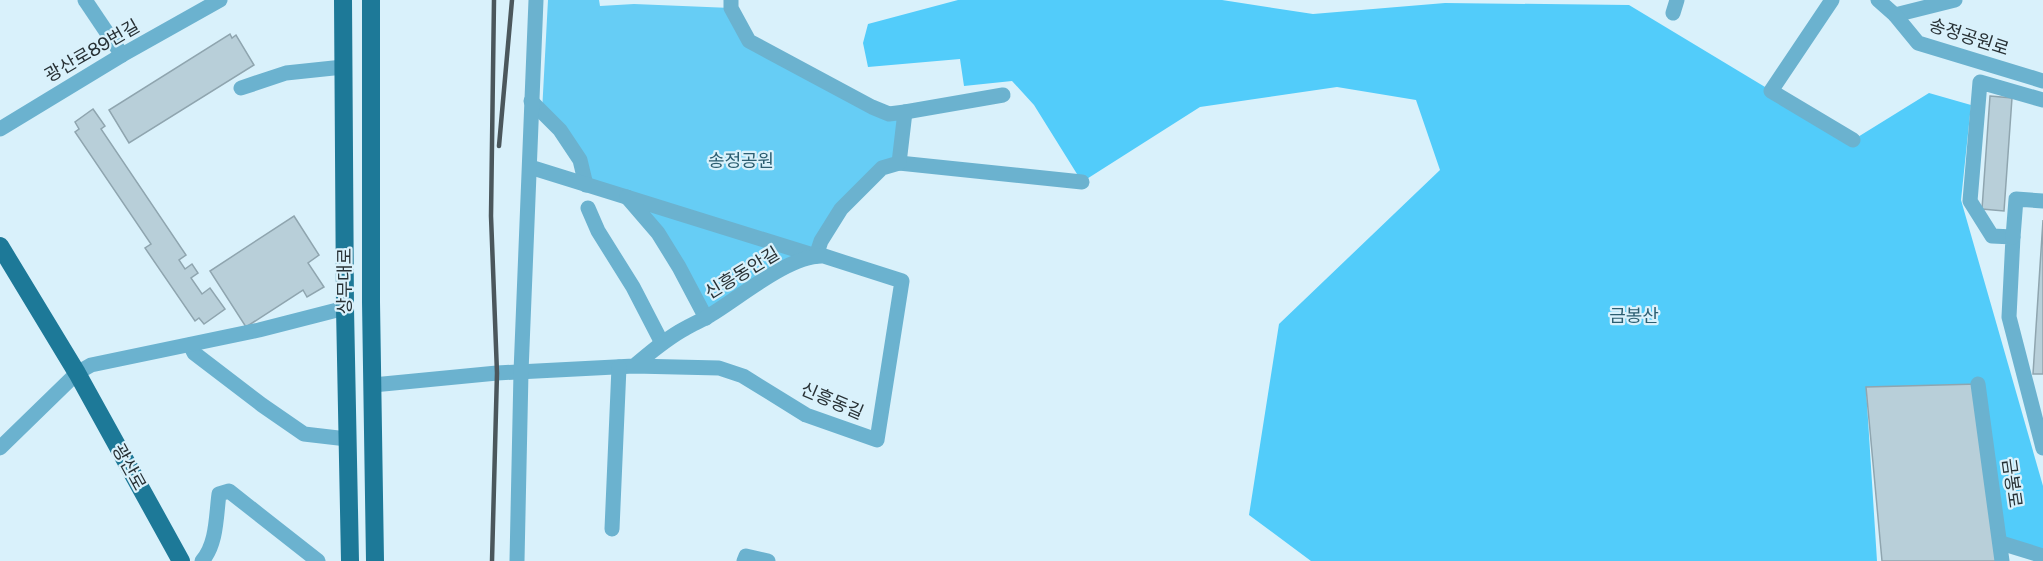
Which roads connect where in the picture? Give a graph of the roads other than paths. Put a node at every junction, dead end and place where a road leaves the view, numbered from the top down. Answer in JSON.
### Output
{"nodes":[{"id":1,"x":85,"y":0,"type":"edge"},
{"id":2,"x":220,"y":0,"type":"edge"},
{"id":3,"x":343,"y":0,"type":"edge"},
{"id":4,"x":371,"y":0,"type":"edge"},
{"id":5,"x":536,"y":0,"type":"edge"},
{"id":6,"x":731,"y":0,"type":"edge"},
{"id":7,"x":1832,"y":0,"type":"edge"},
{"id":8,"x":1878,"y":0,"type":"edge"},
{"id":9,"x":1955,"y":0,"type":"edge"},
{"id":10,"x":205,"y":4,"type":"edge"},
{"id":11,"x":1895,"y":15,"type":"junction"},
{"id":12,"x":122,"y":55,"type":"junction"},
{"id":13,"x":344,"y":67,"type":"junction"},
{"id":14,"x":2043,"y":81,"type":"edge"},
{"id":15,"x":241,"y":88,"type":"dead end"},
{"id":16,"x":1003,"y":95,"type":"dead end"},
{"id":17,"x":2043,"y":100,"type":"edge"},
{"id":18,"x":531,"y":101,"type":"junction"},
{"id":19,"x":905,"y":112,"type":"junction"},
{"id":20,"x":0,"y":129,"type":"edge"},
{"id":21,"x":1853,"y":140,"type":"dead end"},
{"id":22,"x":899,"y":163,"type":"junction"},
{"id":23,"x":530,"y":167,"type":"junction"},
{"id":24,"x":1082,"y":182,"type":"dead end"},
{"id":25,"x":586,"y":184,"type":"junction"},
{"id":26,"x":627,"y":198,"type":"junction"},
{"id":27,"x":2043,"y":201,"type":"edge"},
{"id":28,"x":588,"y":208,"type":"dead end"},
{"id":29,"x":2013,"y":237,"type":"junction"},
{"id":30,"x":0,"y":246,"type":"edge"},
{"id":31,"x":816,"y":256,"type":"junction"},
{"id":32,"x":345,"y":308,"type":"junction"},
{"id":33,"x":706,"y":318,"type":"junction"},
{"id":34,"x":662,"y":343,"type":"junction"},
{"id":35,"x":190,"y":345,"type":"junction"},
{"id":36,"x":626,"y":366,"type":"junction"},
{"id":37,"x":521,"y":372,"type":"junction"},
{"id":38,"x":77,"y":373,"type":"junction"},
{"id":39,"x":1978,"y":384,"type":"dead end"},
{"id":40,"x":373,"y":385,"type":"junction"},
{"id":41,"x":2036,"y":395,"type":"edge"},
{"id":42,"x":347,"y":439,"type":"junction"},
{"id":43,"x":0,"y":448,"type":"edge"},
{"id":44,"x":2043,"y":448,"type":"edge"},
{"id":45,"x":612,"y":529,"type":"dead end"},
{"id":46,"x":2001,"y":543,"type":"junction"},
{"id":47,"x":2043,"y":556,"type":"edge"},
{"id":48,"x":181,"y":561,"type":"edge"},
{"id":49,"x":202,"y":561,"type":"edge"},
{"id":50,"x":318,"y":561,"type":"edge"},
{"id":51,"x":350,"y":561,"type":"edge"},
{"id":52,"x":375,"y":561,"type":"edge"},
{"id":53,"x":517,"y":561,"type":"edge"},
{"id":54,"x":744,"y":561,"type":"edge"},
{"id":55,"x":768,"y":561,"type":"edge"},
{"id":56,"x":2002,"y":561,"type":"edge"}],
"edges":[{"from":1,"to":12,"type":"street"},
{"from":2,"to":10,"type":"street","name":"광산로89번길"},
{"from":3,"to":13,"type":"main road","name":"상무대로"},
{"from":4,"to":40,"type":"main road","name":"상무대로"},
{"from":5,"to":18,"type":"street"},
{"from":6,"to":19,"type":"street"},
{"from":7,"to":21,"type":"street"},
{"from":8,"to":11,"type":"street","name":"송정공원로"},
{"from":9,"to":11,"type":"street","name":"송정공원로"},
{"from":10,"to":12,"type":"street","name":"광산로89번길"},
{"from":11,"to":14,"type":"street","name":"송정공원로"},
{"from":12,"to":20,"type":"street","name":"광산로89번길"},
{"from":13,"to":15,"type":"street"},
{"from":13,"to":32,"type":"main road","name":"상무대로"},
{"from":16,"to":19,"type":"street"},
{"from":17,"to":29,"type":"street"},
{"from":18,"to":23,"type":"street"},
{"from":18,"to":25,"type":"street"},
{"from":19,"to":22,"type":"street"},
{"from":22,"to":24,"type":"street"},
{"from":22,"to":31,"type":"street"},
{"from":23,"to":25,"type":"street"},
{"from":23,"to":37,"type":"street"},
{"from":25,"to":26,"type":"street"},
{"from":26,"to":31,"type":"street"},
{"from":26,"to":33,"type":"street","name":"신흥동안길"},
{"from":27,"to":29,"type":"street"},
{"from":28,"to":34,"type":"street"},
{"from":29,"to":41,"type":"street"},
{"from":30,"to":38,"type":"main road","name":"광산로"},
{"from":31,"to":33,"type":"street","name":"신흥동안길"},
{"from":31,"to":36,"type":"street","name":"신흥동길"},
{"from":32,"to":35,"type":"street"},
{"from":32,"to":42,"type":"main road","name":"상무대로"},
{"from":33,"to":34,"type":"street","name":"신흥동안길"},
{"from":34,"to":36,"type":"street","name":"신흥동안길"},
{"from":35,"to":38,"type":"street"},
{"from":35,"to":42,"type":"street"},
{"from":36,"to":37,"type":"street","name":"신흥동길"},
{"from":36,"to":45,"type":"street"},
{"from":37,"to":40,"type":"street","name":"신흥동길"},
{"from":37,"to":53,"type":"street"},
{"from":38,"to":43,"type":"street"},
{"from":38,"to":48,"type":"main road","name":"광산로"},
{"from":39,"to":46,"type":"street","name":"금봉로"},
{"from":40,"to":52,"type":"main road","name":"상무대로"},
{"from":41,"to":44,"type":"street"},
{"from":42,"to":51,"type":"main road","name":"상무대로"},
{"from":46,"to":47,"type":"street"},
{"from":46,"to":56,"type":"street","name":"금봉로"},
{"from":49,"to":50,"type":"street"},
{"from":54,"to":55,"type":"street"}]}
